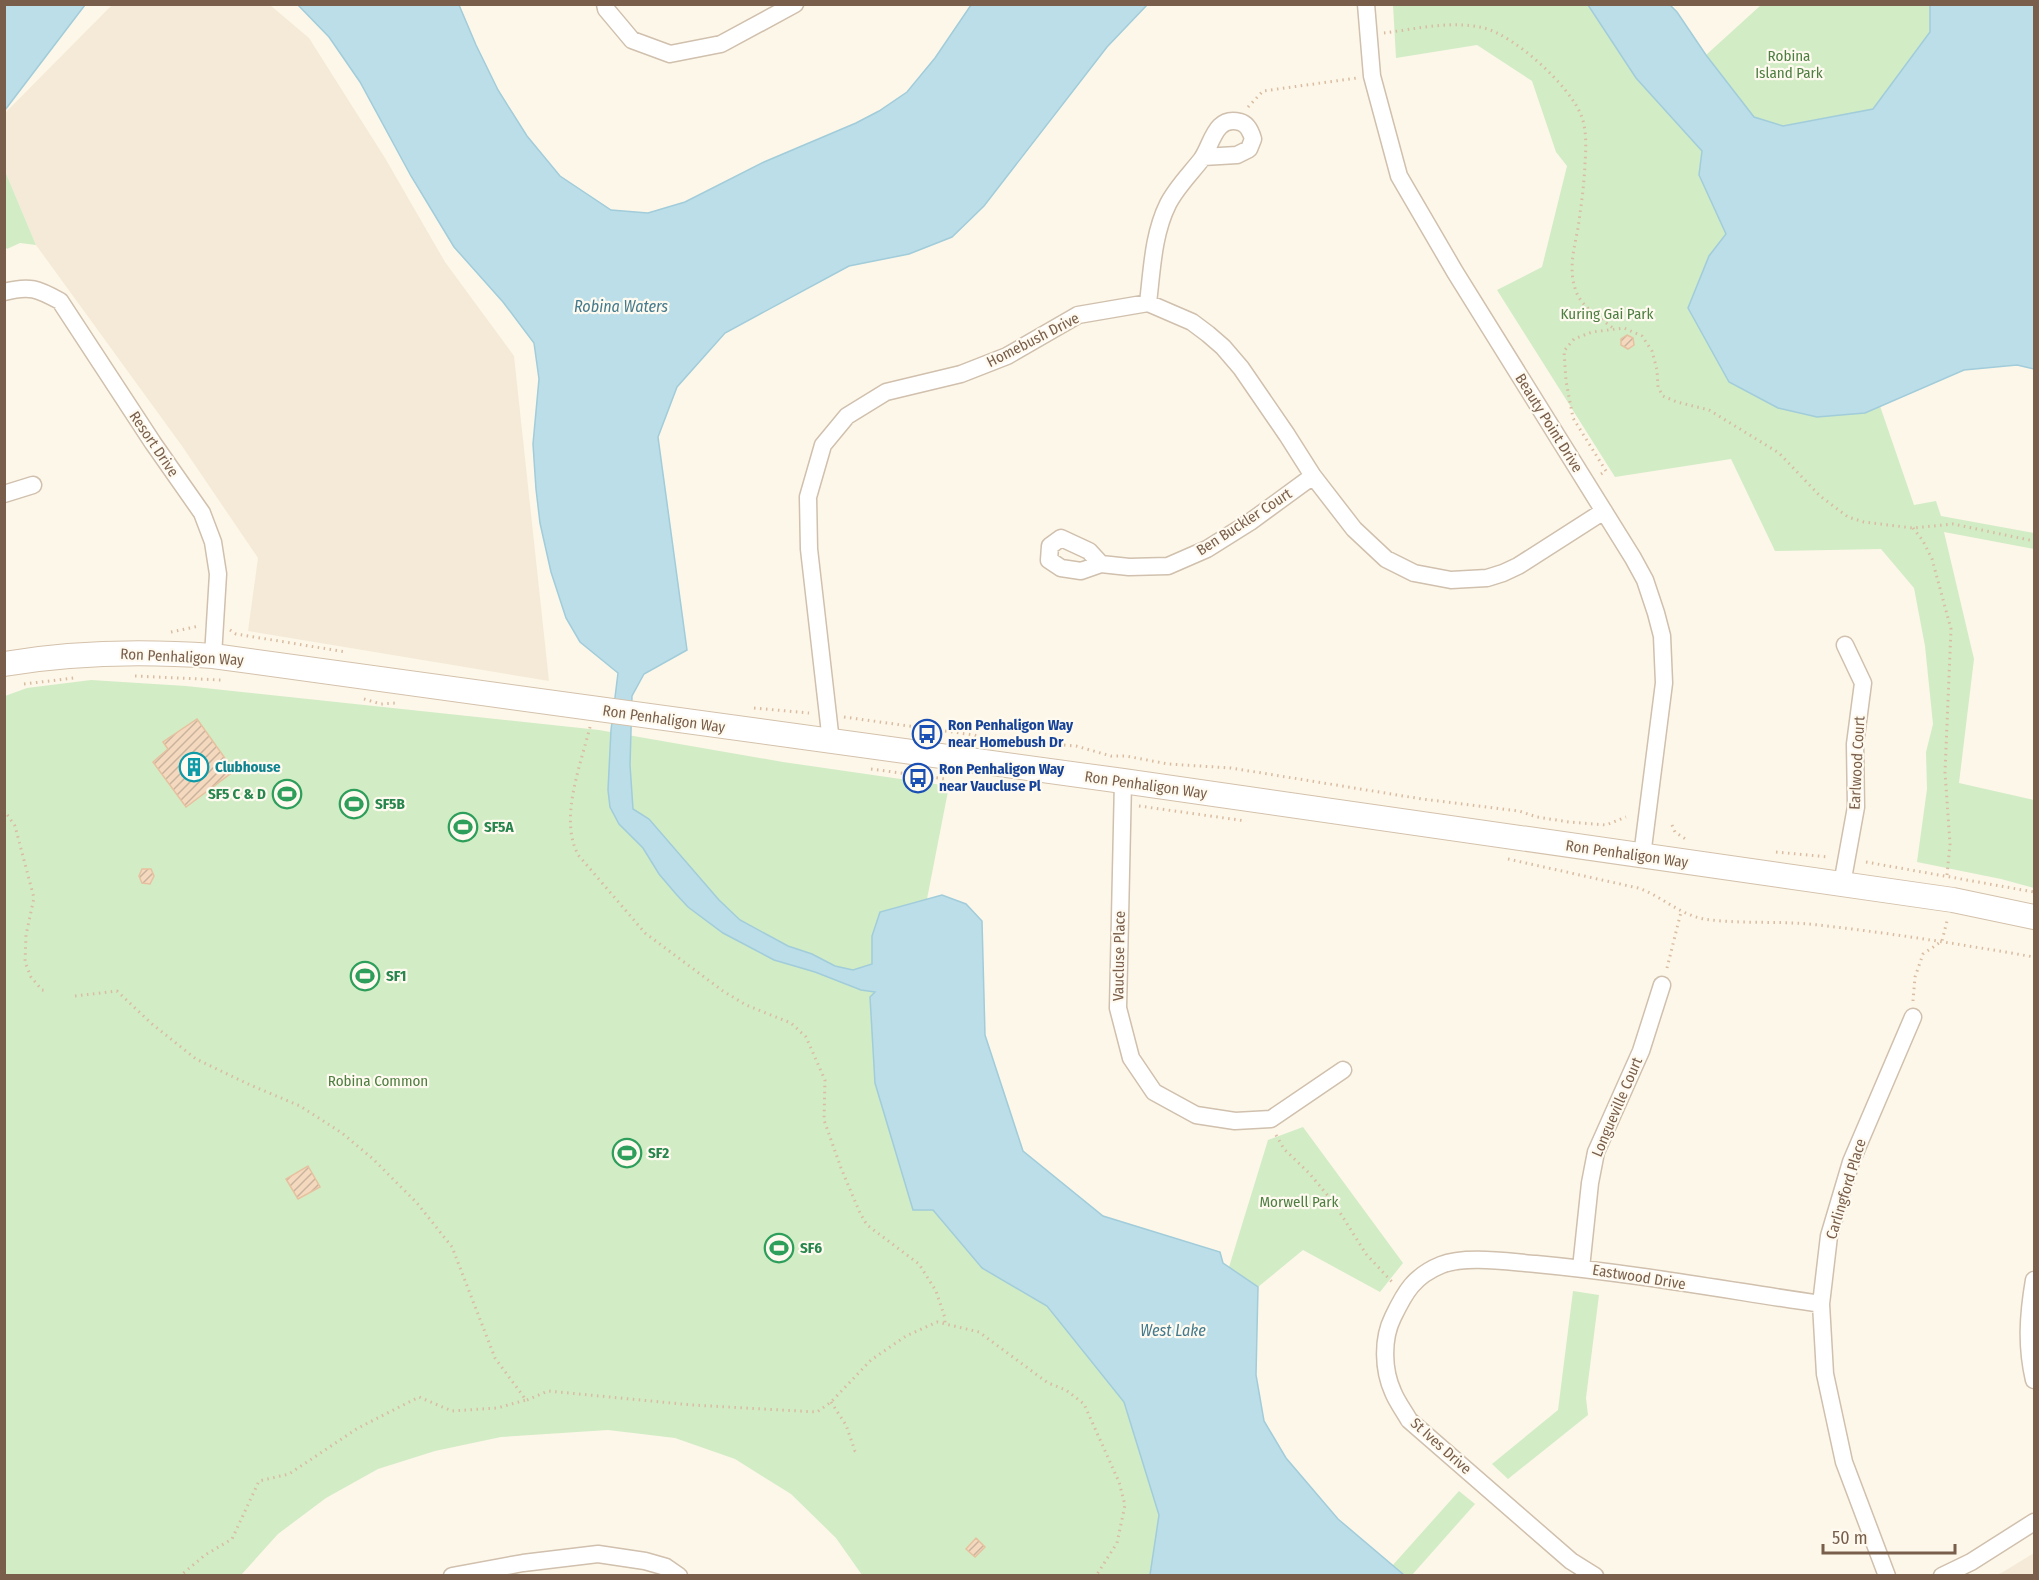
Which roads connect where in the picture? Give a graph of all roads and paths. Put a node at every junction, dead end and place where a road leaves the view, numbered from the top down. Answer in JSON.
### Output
{"nodes":[{"id":1,"x":605,"y":4,"type":"edge"},
{"id":2,"x":795,"y":4,"type":"edge"},
{"id":3,"x":1366,"y":4,"type":"edge"},
{"id":4,"x":1367,"y":35,"type":"junction"},
{"id":5,"x":1372,"y":76,"type":"junction"},
{"id":6,"x":1234,"y":121,"type":"junction"},
{"id":7,"x":1203,"y":157,"type":"junction"},
{"id":8,"x":4,"y":292,"type":"edge"},
{"id":9,"x":1148,"y":303,"type":"junction"},
{"id":10,"x":1614,"y":329,"type":"junction"},
{"id":11,"x":1313,"y":476,"type":"junction"},
{"id":12,"x":1587,"y":483,"type":"junction"},
{"id":13,"x":33,"y":485,"type":"dead end"},
{"id":14,"x":4,"y":494,"type":"edge"},
{"id":15,"x":1604,"y":511,"type":"junction"},
{"id":16,"x":1913,"y":528,"type":"junction"},
{"id":17,"x":2034,"y":541,"type":"edge"},
{"id":18,"x":1101,"y":564,"type":"dead end"},
{"id":19,"x":1845,"y":645,"type":"dead end"},
{"id":20,"x":213,"y":656,"type":"junction"},
{"id":21,"x":10,"y":674,"type":"edge"},
{"id":22,"x":131,"y":675,"type":"dead end"},
{"id":23,"x":76,"y":678,"type":"dead end"},
{"id":24,"x":227,"y":680,"type":"dead end"},
{"id":25,"x":355,"y":698,"type":"dead end"},
{"id":26,"x":398,"y":703,"type":"dead end"},
{"id":27,"x":594,"y":716,"type":"junction"},
{"id":28,"x":843,"y":717,"type":"dead end"},
{"id":29,"x":831,"y":742,"type":"junction"},
{"id":30,"x":865,"y":768,"type":"dead end"},
{"id":31,"x":949,"y":780,"type":"dead end"},
{"id":32,"x":1123,"y":793,"type":"junction"},
{"id":33,"x":4,"y":810,"type":"edge"},
{"id":34,"x":1626,"y":817,"type":"dead end"},
{"id":35,"x":1249,"y":822,"type":"dead end"},
{"id":36,"x":1672,"y":825,"type":"dead end"},
{"id":37,"x":1693,"y":843,"type":"dead end"},
{"id":38,"x":1773,"y":852,"type":"dead end"},
{"id":39,"x":1642,"y":856,"type":"junction"},
{"id":40,"x":1831,"y":857,"type":"dead end"},
{"id":41,"x":1506,"y":858,"type":"dead end"},
{"id":42,"x":1866,"y":862,"type":"dead end"},
{"id":43,"x":1947,"y":875,"type":"junction"},
{"id":44,"x":1842,"y":884,"type":"junction"},
{"id":45,"x":2034,"y":892,"type":"edge"},
{"id":46,"x":1953,"y":900,"type":"junction"},
{"id":47,"x":1682,"y":912,"type":"junction"},
{"id":48,"x":2034,"y":917,"type":"edge"},
{"id":49,"x":1942,"y":941,"type":"junction"},
{"id":50,"x":2034,"y":957,"type":"edge"},
{"id":51,"x":1662,"y":985,"type":"joint"},
{"id":52,"x":48,"y":991,"type":"dead end"},
{"id":53,"x":75,"y":996,"type":"dead end"},
{"id":54,"x":1912,"y":1017,"type":"joint"},
{"id":55,"x":1343,"y":1070,"type":"dead end"},
{"id":56,"x":1271,"y":1119,"type":"junction"},
{"id":57,"x":1456,"y":1262,"type":"joint"},
{"id":58,"x":1581,"y":1268,"type":"junction"},
{"id":59,"x":2034,"y":1280,"type":"edge"},
{"id":60,"x":1405,"y":1293,"type":"junction"},
{"id":61,"x":1821,"y":1304,"type":"junction"},
{"id":62,"x":945,"y":1324,"type":"junction"},
{"id":63,"x":2034,"y":1380,"type":"edge"},
{"id":64,"x":526,"y":1400,"type":"junction"},
{"id":65,"x":831,"y":1402,"type":"junction"},
{"id":66,"x":859,"y":1453,"type":"dead end"},
{"id":67,"x":2034,"y":1522,"type":"edge"},
{"id":68,"x":180,"y":1575,"type":"edge"},
{"id":69,"x":452,"y":1575,"type":"edge"},
{"id":70,"x":679,"y":1575,"type":"edge"},
{"id":71,"x":1096,"y":1575,"type":"edge"},
{"id":72,"x":1595,"y":1575,"type":"edge"},
{"id":73,"x":1887,"y":1575,"type":"edge"},
{"id":74,"x":1942,"y":1575,"type":"edge"}],
"edges":[{"from":1,"to":2,"type":"street"},
{"from":3,"to":4,"type":"street","name":"Beauty Point Drive"},
{"from":4,"to":5,"type":"street","name":"Beauty Point Drive"},
{"from":4,"to":10,"type":"path"},
{"from":5,"to":6,"type":"path"},
{"from":5,"to":12,"type":"street","name":"Beauty Point Drive"},
{"from":6,"to":7,"type":"street"},
{"from":6,"to":7,"type":"street"},
{"from":7,"to":9,"type":"street"},
{"from":8,"to":20,"type":"street","name":"Resort Drive"},
{"from":9,"to":11,"type":"street"},
{"from":9,"to":29,"type":"street","name":"Homebush Drive"},
{"from":10,"to":12,"type":"path"},
{"from":10,"to":16,"type":"path"},
{"from":11,"to":15,"type":"street"},
{"from":11,"to":18,"type":"street","name":"Ben Buckler Court"},
{"from":12,"to":15,"type":"street","name":"Beauty Point Drive"},
{"from":13,"to":14,"type":"street"},
{"from":15,"to":39,"type":"street","name":"Beauty Point Drive"},
{"from":16,"to":17,"type":"path"},
{"from":16,"to":43,"type":"path"},
{"from":19,"to":44,"type":"street","name":"Earlwood Court"},
{"from":20,"to":21,"type":"street","name":"Ron Penhaligon Way"},
{"from":20,"to":27,"type":"street","name":"Ron Penhaligon Way"},
{"from":21,"to":23,"type":"path"},
{"from":22,"to":24,"type":"path"},
{"from":25,"to":26,"type":"path"},
{"from":27,"to":29,"type":"street","name":"Ron Penhaligon Way"},
{"from":27,"to":62,"type":"path"},
{"from":28,"to":34,"type":"path"},
{"from":29,"to":32,"type":"street","name":"Ron Penhaligon Way"},
{"from":30,"to":31,"type":"path"},
{"from":32,"to":35,"type":"path"},
{"from":32,"to":39,"type":"street","name":"Ron Penhaligon Way"},
{"from":32,"to":56,"type":"street","name":"Vaucluse Place"},
{"from":33,"to":52,"type":"path"},
{"from":36,"to":37,"type":"path"},
{"from":38,"to":40,"type":"path"},
{"from":39,"to":44,"type":"street","name":"Ron Penhaligon Way"},
{"from":41,"to":47,"type":"path"},
{"from":42,"to":43,"type":"path"},
{"from":43,"to":45,"type":"path"},
{"from":44,"to":46,"type":"street","name":"Ron Penhaligon Way"},
{"from":46,"to":48,"type":"street","name":"Ron Penhaligon Way"},
{"from":46,"to":49,"type":"path"},
{"from":47,"to":49,"type":"path"},
{"from":47,"to":51,"type":"path"},
{"from":49,"to":50,"type":"path"},
{"from":49,"to":54,"type":"path"},
{"from":51,"to":58,"type":"street","name":"Longueville Court"},
{"from":53,"to":64,"type":"path"},
{"from":54,"to":61,"type":"street","name":"Carlingford Place"},
{"from":55,"to":56,"type":"street"},
{"from":56,"to":60,"type":"path"},
{"from":57,"to":58,"type":"street","name":"Eastwood Drive"},
{"from":57,"to":60,"type":"street","name":"St Ives Drive"},
{"from":58,"to":61,"type":"street","name":"Eastwood Drive"},
{"from":59,"to":63,"type":"street"},
{"from":60,"to":72,"type":"street","name":"St Ives Drive"},
{"from":61,"to":73,"type":"street","name":"Carlingford Place"},
{"from":62,"to":65,"type":"path"},
{"from":62,"to":71,"type":"path"},
{"from":64,"to":65,"type":"path"},
{"from":64,"to":68,"type":"path"},
{"from":65,"to":66,"type":"path"},
{"from":67,"to":74,"type":"street"},
{"from":69,"to":70,"type":"street"}]}
